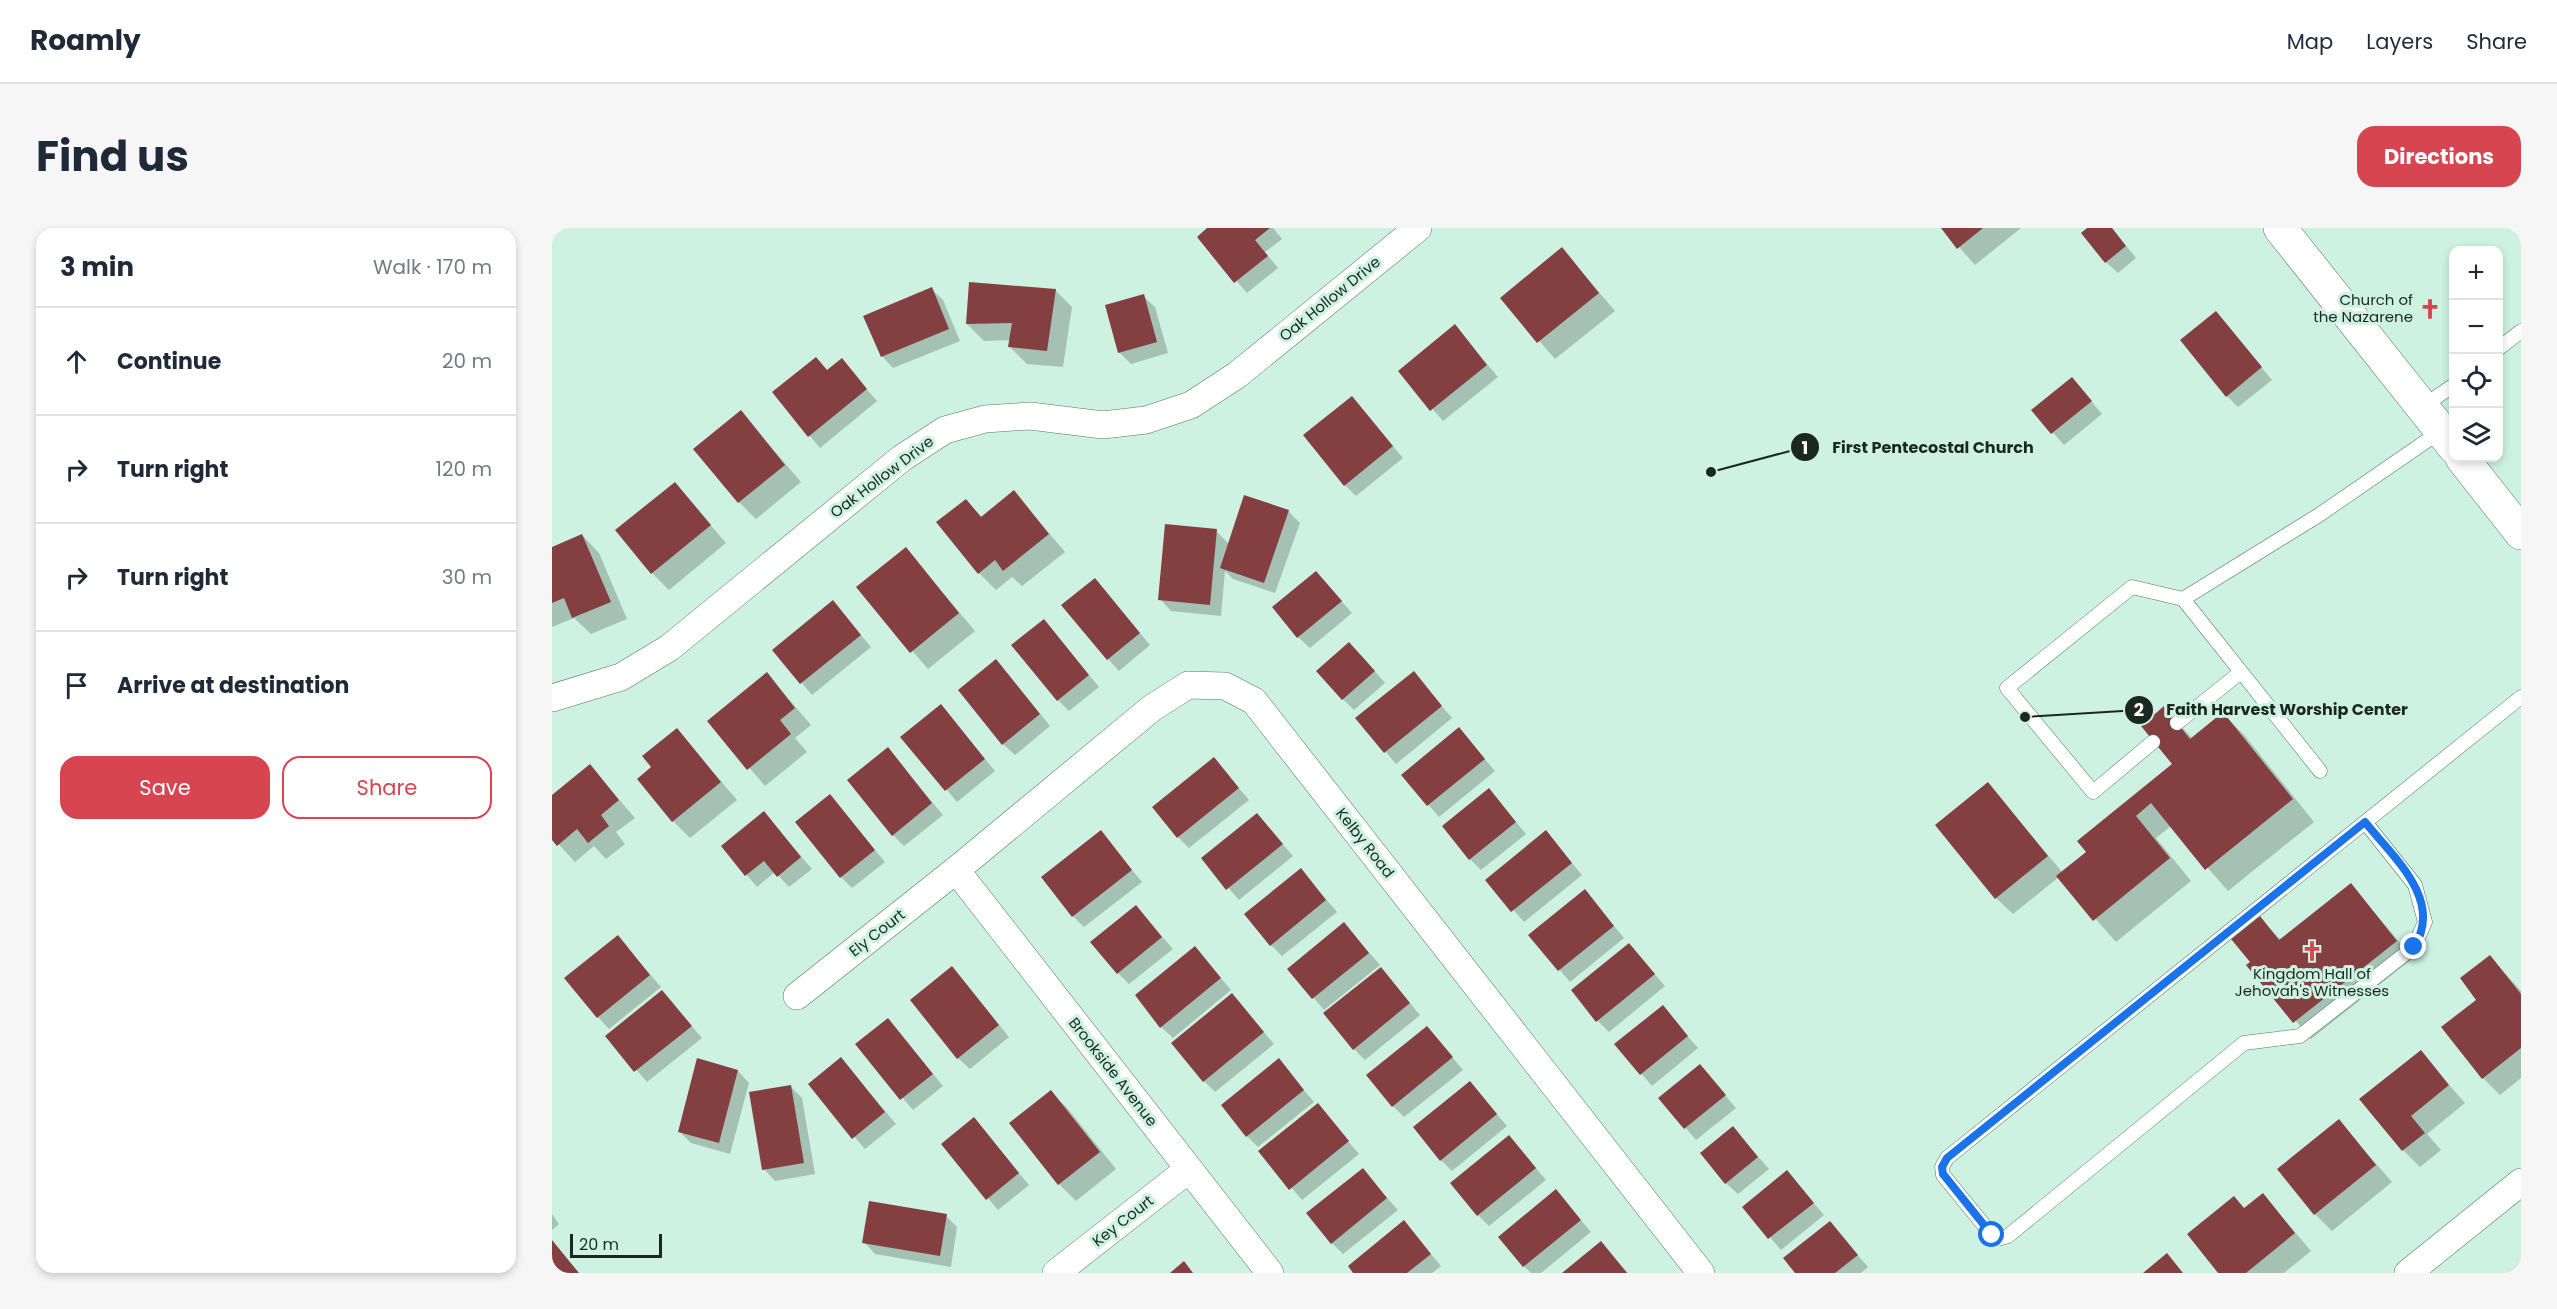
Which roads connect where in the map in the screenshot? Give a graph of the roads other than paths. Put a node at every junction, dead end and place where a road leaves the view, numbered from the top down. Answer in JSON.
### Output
{"nodes":[{"id":1,"x":1418,"y":228,"type":"edge"},
{"id":2,"x":2280,"y":228,"type":"edge"},
{"id":3,"x":2521,"y":331,"type":"edge"},
{"id":4,"x":2503,"y":346,"type":"edge"},
{"id":5,"x":2449,"y":400,"type":"edge"},
{"id":6,"x":2439,"y":429,"type":"edge"},
{"id":7,"x":2465,"y":462,"type":"edge"},
{"id":8,"x":2521,"y":533,"type":"edge"},
{"id":9,"x":2183,"y":599,"type":"junction"},
{"id":10,"x":2241,"y":672,"type":"junction"},
{"id":11,"x":2521,"y":696,"type":"edge"},
{"id":12,"x":552,"y":698,"type":"edge"},
{"id":13,"x":2177,"y":723,"type":"dead end"},
{"id":14,"x":2153,"y":742,"type":"dead end"},
{"id":15,"x":2320,"y":771,"type":"dead end"},
{"id":16,"x":2365,"y":822,"type":"junction"},
{"id":17,"x":956,"y":870,"type":"junction"},
{"id":18,"x":797,"y":996,"type":"dead end"},
{"id":19,"x":1189,"y":1169,"type":"junction"},
{"id":20,"x":2518,"y":1190,"type":"edge"},
{"id":21,"x":1056,"y":1273,"type":"edge"},
{"id":22,"x":1270,"y":1273,"type":"edge"},
{"id":23,"x":1701,"y":1273,"type":"edge"},
{"id":24,"x":2408,"y":1273,"type":"edge"}],
"edges":[{"from":1,"to":12,"type":"street","name":"Oak Hollow Drive"},
{"from":2,"to":6,"type":"street"},
{"from":3,"to":4,"type":"lane"},
{"from":5,"to":6,"type":"lane"},
{"from":6,"to":9,"type":"lane"},
{"from":7,"to":8,"type":"street"},
{"from":9,"to":10,"type":"lane"},
{"from":9,"to":14,"type":"lane"},
{"from":10,"to":13,"type":"lane"},
{"from":10,"to":15,"type":"lane"},
{"from":11,"to":16,"type":"lane"},
{"from":16,"to":16,"type":"lane"},
{"from":17,"to":18,"type":"street","name":"Ely Court"},
{"from":17,"to":19,"type":"street","name":"Brookside Avenue"},
{"from":17,"to":23,"type":"street","name":"Kelby Road"},
{"from":19,"to":21,"type":"street","name":"Key Court"},
{"from":19,"to":22,"type":"street","name":"Brookside Avenue"},
{"from":20,"to":24,"type":"street"}]}
